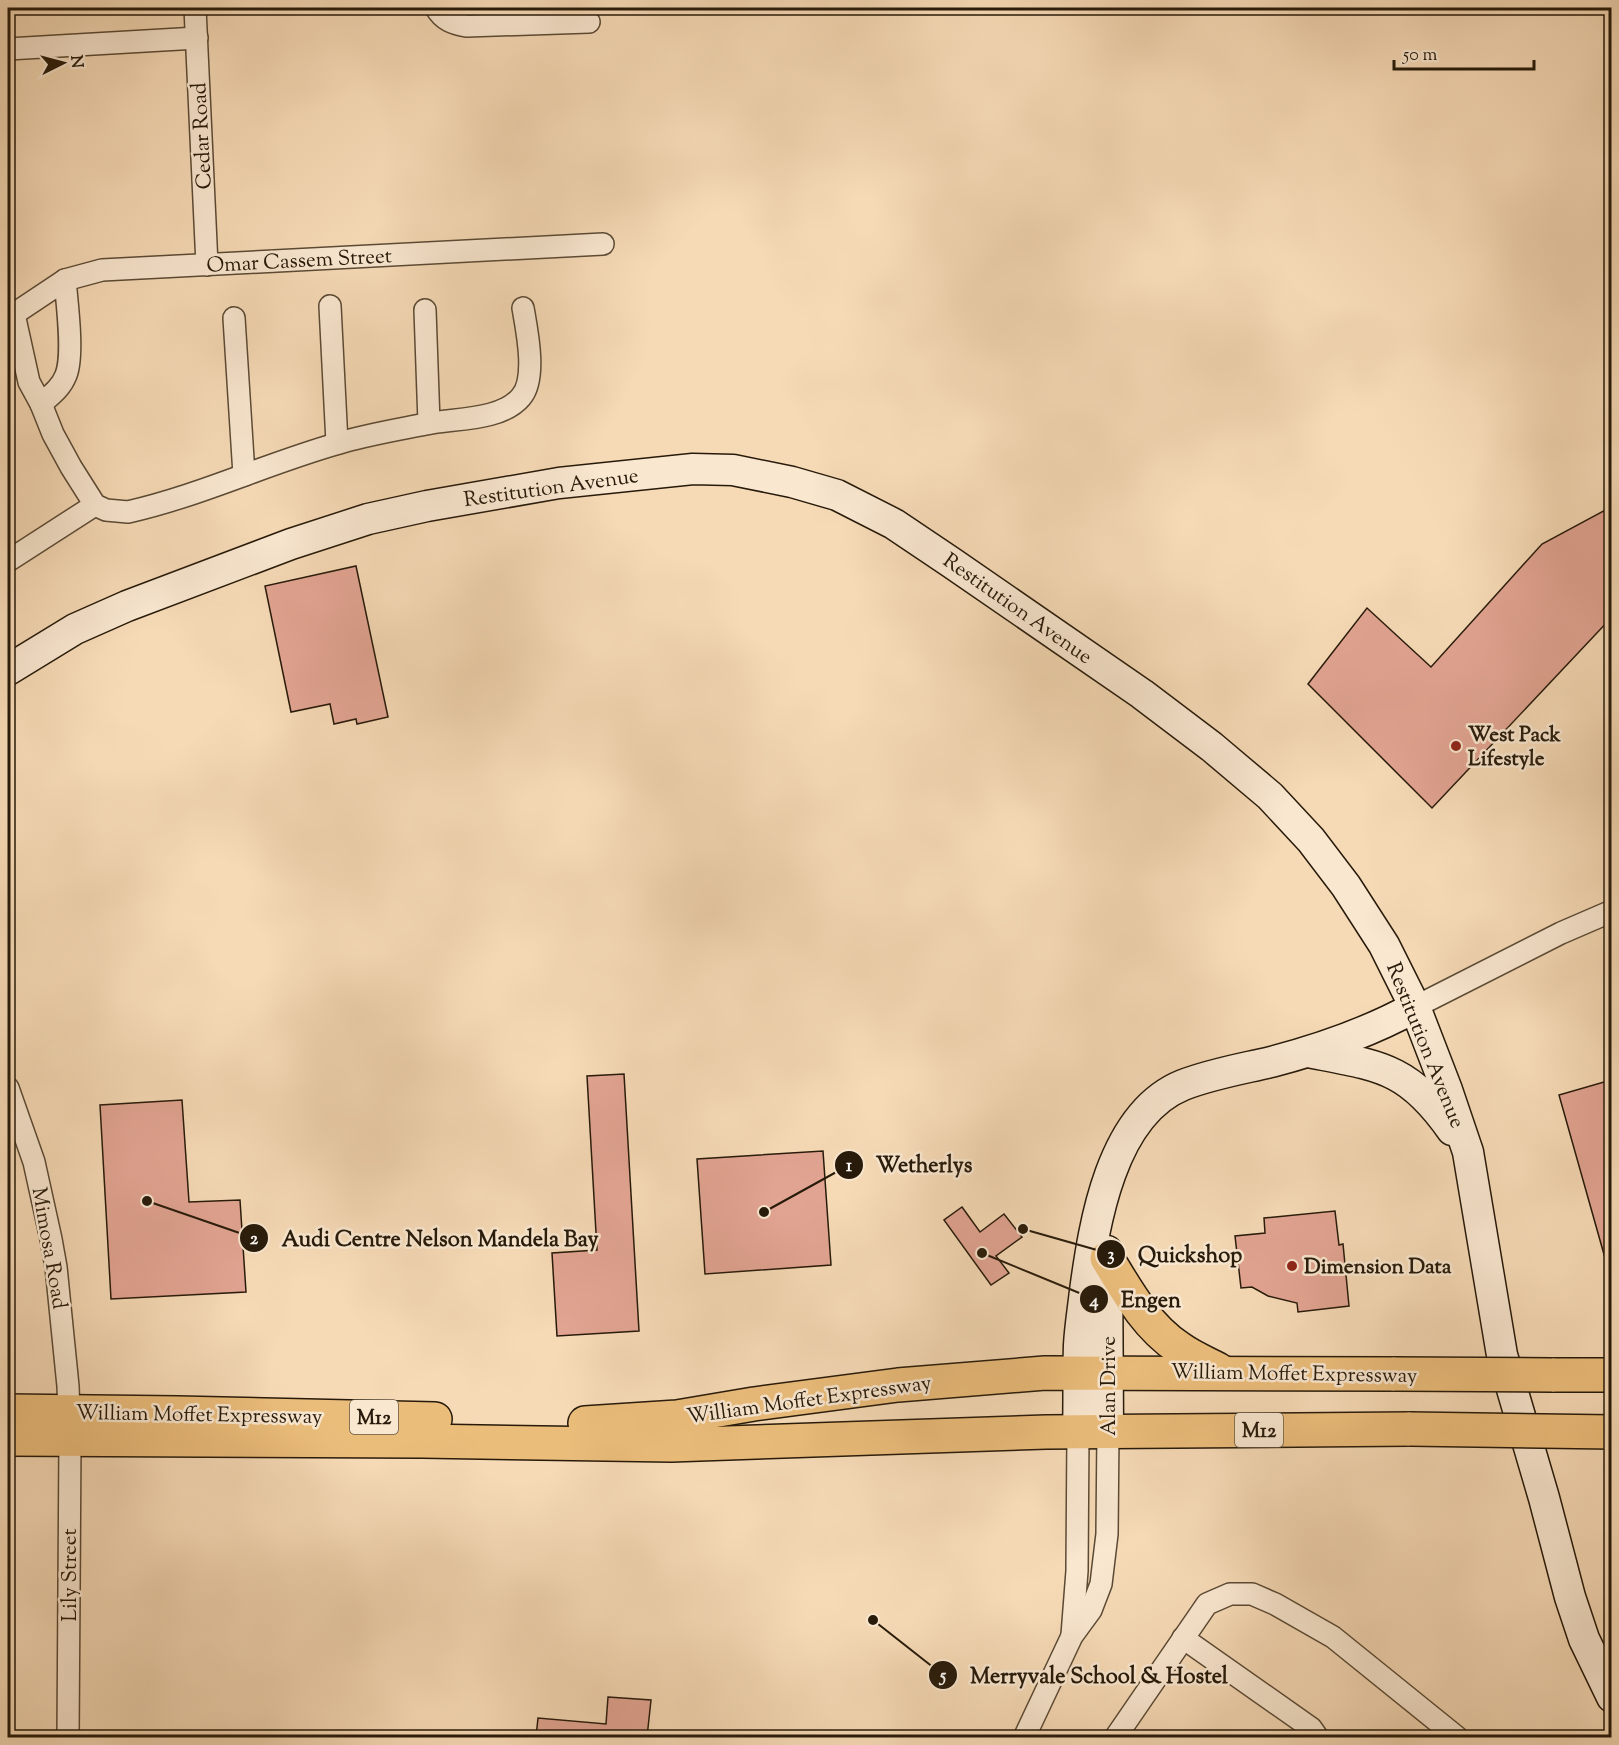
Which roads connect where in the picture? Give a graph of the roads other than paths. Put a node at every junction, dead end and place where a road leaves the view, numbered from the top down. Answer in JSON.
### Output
{"nodes":[{"id":1,"x":195,"y":8,"type":"edge"},
{"id":2,"x":436,"y":8,"type":"edge"},
{"id":3,"x":590,"y":22,"type":"dead end"},
{"id":4,"x":197,"y":38,"type":"junction"},
{"id":5,"x":8,"y":49,"type":"edge"},
{"id":6,"x":603,"y":244,"type":"dead end"},
{"id":7,"x":207,"y":265,"type":"junction"},
{"id":8,"x":65,"y":280,"type":"junction"},
{"id":9,"x":330,"y":306,"type":"dead end"},
{"id":10,"x":523,"y":308,"type":"dead end"},
{"id":11,"x":425,"y":310,"type":"dead end"},
{"id":12,"x":10,"y":316,"type":"edge"},
{"id":13,"x":234,"y":318,"type":"dead end"},
{"id":14,"x":41,"y":404,"type":"junction"},
{"id":15,"x":429,"y":423,"type":"junction"},
{"id":16,"x":337,"y":444,"type":"junction"},
{"id":17,"x":244,"y":475,"type":"junction"},
{"id":18,"x":95,"y":505,"type":"junction"},
{"id":19,"x":10,"y":554,"type":"edge"},
{"id":20,"x":8,"y":670,"type":"edge"},
{"id":21,"x":1611,"y":911,"type":"edge"},
{"id":22,"x":1415,"y":1007,"type":"junction"},
{"id":23,"x":1308,"y":1052,"type":"junction"},
{"id":24,"x":8,"y":1088,"type":"edge"},
{"id":25,"x":1468,"y":1152,"type":"junction"},
{"id":26,"x":1107,"y":1185,"type":"junction"},
{"id":27,"x":1107,"y":1258,"type":"junction"},
{"id":28,"x":1093,"y":1372,"type":"junction"},
{"id":29,"x":1224,"y":1372,"type":"junction"},
{"id":30,"x":1611,"y":1374,"type":"edge"},
{"id":31,"x":8,"y":1411,"type":"edge"},
{"id":32,"x":70,"y":1426,"type":"junction"},
{"id":33,"x":1093,"y":1432,"type":"junction"},
{"id":34,"x":1611,"y":1432,"type":"edge"},
{"id":35,"x":8,"y":1439,"type":"edge"},
{"id":36,"x":1072,"y":1636,"type":"junction"},
{"id":37,"x":1183,"y":1638,"type":"junction"},
{"id":38,"x":1611,"y":1697,"type":"edge"},
{"id":39,"x":68,"y":1737,"type":"edge"},
{"id":40,"x":1024,"y":1737,"type":"edge"},
{"id":41,"x":1115,"y":1737,"type":"edge"},
{"id":42,"x":1318,"y":1737,"type":"edge"},
{"id":43,"x":1458,"y":1737,"type":"edge"}],
"edges":[{"from":1,"to":4,"type":"street","name":"Cedar Road"},
{"from":2,"to":3,"type":"street"},
{"from":4,"to":5,"type":"street"},
{"from":4,"to":7,"type":"street","name":"Cedar Road"},
{"from":6,"to":7,"type":"street","name":"Omar Cassem Street"},
{"from":7,"to":8,"type":"street","name":"Omar Cassem Street"},
{"from":8,"to":12,"type":"street","name":"Omar Cassem Street"},
{"from":8,"to":14,"type":"street"},
{"from":9,"to":16,"type":"street"},
{"from":10,"to":15,"type":"street"},
{"from":11,"to":15,"type":"street"},
{"from":12,"to":14,"type":"street"},
{"from":13,"to":17,"type":"street"},
{"from":14,"to":18,"type":"street"},
{"from":15,"to":16,"type":"street"},
{"from":16,"to":17,"type":"street"},
{"from":17,"to":18,"type":"street"},
{"from":18,"to":19,"type":"street"},
{"from":20,"to":22,"type":"street","name":"Restitution Avenue"},
{"from":21,"to":22,"type":"street"},
{"from":22,"to":23,"type":"street"},
{"from":22,"to":25,"type":"street","name":"Restitution Avenue"},
{"from":23,"to":25,"type":"street"},
{"from":23,"to":26,"type":"street"},
{"from":24,"to":32,"type":"street","name":"Mimosa Road"},
{"from":25,"to":38,"type":"street","name":"Restitution Avenue"},
{"from":26,"to":27,"type":"street","name":"Alan Drive"},
{"from":26,"to":28,"type":"street","name":"Alan Drive"},
{"from":27,"to":28,"type":"street","name":"Alan Drive"},
{"from":27,"to":29,"type":"main road"},
{"from":28,"to":29,"type":"main road","name":"William Moffet Expressway","number":"M12"},
{"from":28,"to":32,"type":"main road","name":"William Moffet Expressway","number":"M12"},
{"from":28,"to":33,"type":"street","name":"Alan Drive"},
{"from":29,"to":30,"type":"main road","name":"William Moffet Expressway","number":"M12","bridge":true},
{"from":31,"to":32,"type":"main road","name":"William Moffet Expressway","number":"M12"},
{"from":32,"to":33,"type":"main road","name":"William Moffet Expressway","number":"M12"},
{"from":32,"to":35,"type":"main road","name":"William Moffet Expressway","number":"M12"},
{"from":32,"to":39,"type":"street","name":"Lily Street"},
{"from":33,"to":34,"type":"main road","name":"William Moffet Expressway","number":"M12","bridge":true},
{"from":33,"to":36,"type":"street","name":"Alan Drive"},
{"from":33,"to":36,"type":"street","name":"Alan Drive"},
{"from":36,"to":40,"type":"street","name":"Alan Drive"},
{"from":37,"to":41,"type":"street"},
{"from":37,"to":42,"type":"street"},
{"from":37,"to":43,"type":"street"}]}
